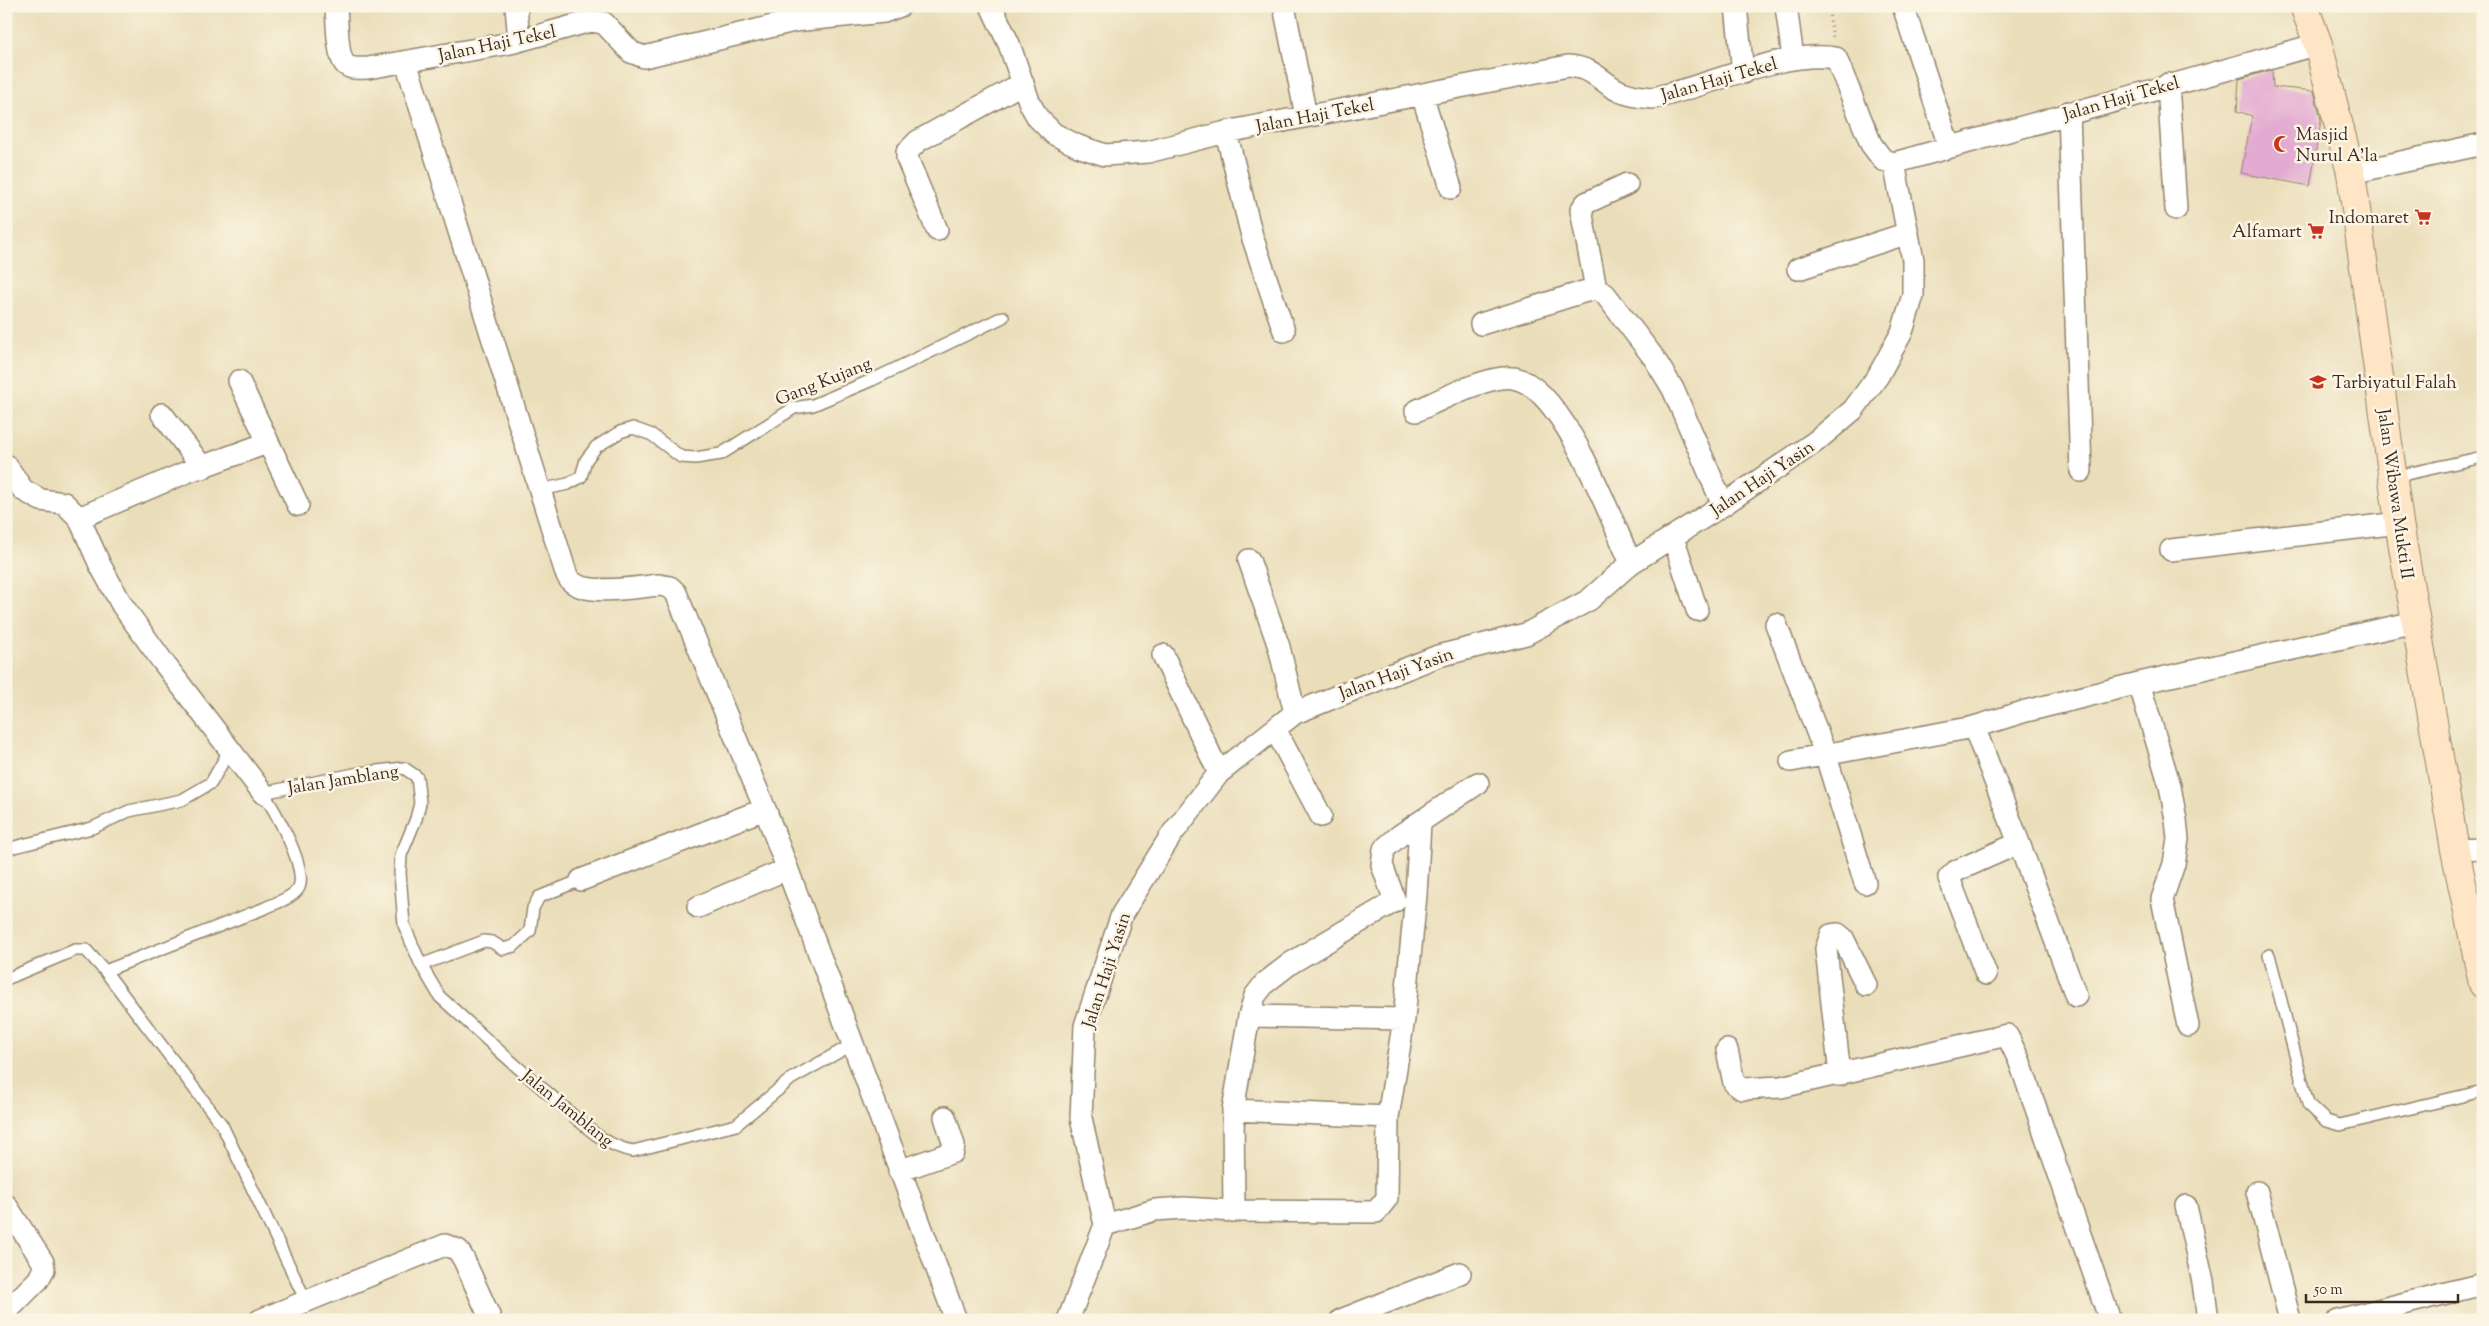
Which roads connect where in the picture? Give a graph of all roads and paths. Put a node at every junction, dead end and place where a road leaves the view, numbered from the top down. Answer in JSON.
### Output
{"nodes":[{"id":1,"x":336,"y":6,"type":"edge"},
{"id":2,"x":516,"y":6,"type":"edge"},
{"id":3,"x":900,"y":6,"type":"edge"},
{"id":4,"x":991,"y":6,"type":"edge"},
{"id":5,"x":1284,"y":6,"type":"edge"},
{"id":6,"x":1736,"y":6,"type":"edge"},
{"id":7,"x":1786,"y":6,"type":"edge"},
{"id":8,"x":1828,"y":6,"type":"edge"},
{"id":9,"x":1903,"y":6,"type":"edge"},
{"id":10,"x":2304,"y":6,"type":"edge"},
{"id":11,"x":791,"y":13,"type":"edge"},
{"id":12,"x":519,"y":41,"type":"junction"},
{"id":13,"x":2318,"y":44,"type":"junction"},
{"id":14,"x":1793,"y":58,"type":"junction"},
{"id":15,"x":1836,"y":58,"type":"junction"},
{"id":16,"x":406,"y":62,"type":"junction"},
{"id":17,"x":1742,"y":73,"type":"junction"},
{"id":18,"x":1023,"y":83,"type":"junction"},
{"id":19,"x":2168,"y":84,"type":"junction"},
{"id":20,"x":1422,"y":94,"type":"junction"},
{"id":21,"x":2069,"y":112,"type":"junction"},
{"id":22,"x":1306,"y":116,"type":"junction"},
{"id":23,"x":1226,"y":132,"type":"junction"},
{"id":24,"x":2483,"y":144,"type":"edge"},
{"id":25,"x":1949,"y":146,"type":"junction"},
{"id":26,"x":1894,"y":163,"type":"junction"},
{"id":27,"x":2351,"y":173,"type":"junction"},
{"id":28,"x":1627,"y":184,"type":"dead end"},
{"id":29,"x":1451,"y":188,"type":"dead end"},
{"id":30,"x":2176,"y":209,"type":"dead end"},
{"id":31,"x":937,"y":230,"type":"dead end"},
{"id":32,"x":1908,"y":233,"type":"junction"},
{"id":33,"x":1798,"y":269,"type":"dead end"},
{"id":34,"x":1596,"y":290,"type":"junction"},
{"id":35,"x":1003,"y":317,"type":"dead end"},
{"id":36,"x":1481,"y":324,"type":"dead end"},
{"id":37,"x":1284,"y":331,"type":"dead end"},
{"id":38,"x":239,"y":381,"type":"dead end"},
{"id":39,"x":1416,"y":410,"type":"dead end"},
{"id":40,"x":162,"y":414,"type":"dead end"},
{"id":41,"x":267,"y":444,"type":"junction"},
{"id":42,"x":2483,"y":457,"type":"edge"},
{"id":43,"x":6,"y":465,"type":"edge"},
{"id":44,"x":203,"y":468,"type":"junction"},
{"id":45,"x":2081,"y":471,"type":"dead end"},
{"id":46,"x":2393,"y":477,"type":"junction"},
{"id":47,"x":540,"y":490,"type":"junction"},
{"id":48,"x":298,"y":504,"type":"dead end"},
{"id":49,"x":1723,"y":505,"type":"junction"},
{"id":50,"x":79,"y":518,"type":"junction"},
{"id":51,"x":2399,"y":524,"type":"junction"},
{"id":52,"x":1672,"y":537,"type":"junction"},
{"id":53,"x":2171,"y":550,"type":"dead end"},
{"id":54,"x":1249,"y":560,"type":"dead end"},
{"id":55,"x":1631,"y":563,"type":"junction"},
{"id":56,"x":1697,"y":610,"type":"dead end"},
{"id":57,"x":2415,"y":622,"type":"junction"},
{"id":58,"x":1776,"y":624,"type":"dead end"},
{"id":59,"x":1163,"y":655,"type":"dead end"},
{"id":60,"x":2139,"y":683,"type":"junction"},
{"id":61,"x":1295,"y":713,"type":"junction"},
{"id":62,"x":1974,"y":727,"type":"junction"},
{"id":63,"x":1274,"y":729,"type":"junction"},
{"id":64,"x":230,"y":748,"type":"junction"},
{"id":65,"x":1825,"y":754,"type":"junction"},
{"id":66,"x":1791,"y":761,"type":"dead end"},
{"id":67,"x":1219,"y":773,"type":"junction"},
{"id":68,"x":1478,"y":783,"type":"dead end"},
{"id":69,"x":263,"y":793,"type":"junction"},
{"id":70,"x":765,"y":808,"type":"junction"},
{"id":71,"x":1322,"y":816,"type":"dead end"},
{"id":72,"x":1420,"y":824,"type":"junction"},
{"id":73,"x":2019,"y":843,"type":"junction"},
{"id":74,"x":2483,"y":848,"type":"edge"},
{"id":75,"x":6,"y":850,"type":"edge"},
{"id":76,"x":2455,"y":850,"type":"junction"},
{"id":77,"x":787,"y":869,"type":"junction"},
{"id":78,"x":581,"y":880,"type":"joint"},
{"id":79,"x":1865,"y":884,"type":"dead end"},
{"id":80,"x":1416,"y":896,"type":"junction"},
{"id":81,"x":1395,"y":901,"type":"junction"},
{"id":82,"x":2475,"y":905,"type":"edge"},
{"id":83,"x":698,"y":907,"type":"dead end"},
{"id":84,"x":2269,"y":955,"type":"dead end"},
{"id":85,"x":421,"y":965,"type":"junction"},
{"id":86,"x":105,"y":971,"type":"junction"},
{"id":87,"x":1986,"y":974,"type":"dead end"},
{"id":88,"x":6,"y":979,"type":"edge"},
{"id":89,"x":2483,"y":984,"type":"edge"},
{"id":90,"x":1866,"y":985,"type":"dead end"},
{"id":91,"x":2076,"y":996,"type":"dead end"},
{"id":92,"x":1249,"y":1016,"type":"junction"},
{"id":93,"x":1404,"y":1019,"type":"junction"},
{"id":94,"x":2188,"y":1026,"type":"dead end"},
{"id":95,"x":853,"y":1044,"type":"junction"},
{"id":96,"x":1727,"y":1050,"type":"dead end"},
{"id":97,"x":1840,"y":1075,"type":"junction"},
{"id":98,"x":2483,"y":1091,"type":"edge"},
{"id":99,"x":1233,"y":1110,"type":"junction"},
{"id":100,"x":945,"y":1117,"type":"dead end"},
{"id":101,"x":1388,"y":1117,"type":"junction"},
{"id":102,"x":900,"y":1171,"type":"junction"},
{"id":103,"x":2256,"y":1192,"type":"dead end"},
{"id":104,"x":6,"y":1205,"type":"edge"},
{"id":105,"x":2186,"y":1206,"type":"dead end"},
{"id":106,"x":1234,"y":1211,"type":"junction"},
{"id":107,"x":1105,"y":1225,"type":"junction"},
{"id":108,"x":1460,"y":1273,"type":"dead end"},
{"id":109,"x":2483,"y":1284,"type":"edge"},
{"id":110,"x":306,"y":1301,"type":"junction"},
{"id":111,"x":6,"y":1312,"type":"edge"},
{"id":112,"x":260,"y":1320,"type":"edge"},
{"id":113,"x":491,"y":1320,"type":"edge"},
{"id":114,"x":956,"y":1320,"type":"edge"},
{"id":115,"x":1068,"y":1320,"type":"edge"},
{"id":116,"x":1341,"y":1320,"type":"edge"},
{"id":117,"x":2110,"y":1320,"type":"edge"},
{"id":118,"x":2208,"y":1320,"type":"edge"},
{"id":119,"x":2290,"y":1320,"type":"edge"},
{"id":120,"x":2338,"y":1320,"type":"edge"}],
"edges":[{"from":1,"to":16,"type":"street","name":"Jalan Haji Tekel"},
{"from":2,"to":12,"type":"street"},
{"from":3,"to":11,"type":"street","name":"Jalan Haji Tekel"},
{"from":4,"to":18,"type":"street","name":"Jalan Haji Tekel"},
{"from":5,"to":22,"type":"street"},
{"from":6,"to":17,"type":"street"},
{"from":7,"to":14,"type":"street"},
{"from":8,"to":15,"type":"path"},
{"from":9,"to":25,"type":"street"},
{"from":10,"to":13,"type":"main road","name":"Jalan Wibawa Mukti II"},
{"from":11,"to":12,"type":"street","name":"Jalan Haji Tekel"},
{"from":12,"to":16,"type":"street","name":"Jalan Haji Tekel"},
{"from":13,"to":19,"type":"street","name":"Jalan Haji Tekel"},
{"from":13,"to":27,"type":"main road","name":"Jalan Wibawa Mukti II"},
{"from":14,"to":15,"type":"street","name":"Jalan Haji Tekel"},
{"from":14,"to":17,"type":"street","name":"Jalan Haji Tekel"},
{"from":15,"to":26,"type":"street"},
{"from":16,"to":47,"type":"street"},
{"from":17,"to":20,"type":"street","name":"Jalan Haji Tekel"},
{"from":18,"to":23,"type":"street","name":"Jalan Haji Tekel"},
{"from":18,"to":31,"type":"street"},
{"from":19,"to":21,"type":"street","name":"Jalan Haji Tekel"},
{"from":19,"to":30,"type":"street"},
{"from":20,"to":22,"type":"street","name":"Jalan Haji Tekel"},
{"from":20,"to":29,"type":"street"},
{"from":21,"to":25,"type":"street","name":"Jalan Haji Tekel"},
{"from":21,"to":45,"type":"street"},
{"from":22,"to":23,"type":"street","name":"Jalan Haji Tekel"},
{"from":23,"to":37,"type":"street"},
{"from":24,"to":27,"type":"street"},
{"from":25,"to":26,"type":"street","name":"Jalan Haji Tekel"},
{"from":26,"to":32,"type":"street","name":"Jalan Haji Yasin"},
{"from":27,"to":46,"type":"main road","name":"Jalan Wibawa Mukti II"},
{"from":28,"to":34,"type":"street"},
{"from":32,"to":33,"type":"street"},
{"from":32,"to":49,"type":"street","name":"Jalan Haji Yasin"},
{"from":34,"to":36,"type":"street"},
{"from":34,"to":49,"type":"street"},
{"from":35,"to":47,"type":"lane","name":"Gang Kujang"},
{"from":38,"to":41,"type":"street"},
{"from":39,"to":55,"type":"street"},
{"from":40,"to":44,"type":"street"},
{"from":41,"to":44,"type":"street"},
{"from":41,"to":48,"type":"street"},
{"from":42,"to":46,"type":"lane"},
{"from":43,"to":50,"type":"street","name":"Jalan Jamblang"},
{"from":44,"to":50,"type":"street"},
{"from":46,"to":51,"type":"main road","name":"Jalan Wibawa Mukti II"},
{"from":47,"to":70,"type":"street"},
{"from":49,"to":52,"type":"street","name":"Jalan Haji Yasin"},
{"from":50,"to":64,"type":"street","name":"Jalan Jamblang"},
{"from":51,"to":53,"type":"street"},
{"from":51,"to":57,"type":"main road","name":"Jalan Wibawa Mukti II"},
{"from":52,"to":55,"type":"street","name":"Jalan Haji Yasin"},
{"from":52,"to":56,"type":"street"},
{"from":54,"to":61,"type":"street"},
{"from":55,"to":61,"type":"street","name":"Jalan Haji Yasin"},
{"from":57,"to":60,"type":"street"},
{"from":57,"to":76,"type":"main road","name":"Jalan Wibawa Mukti II"},
{"from":58,"to":65,"type":"street"},
{"from":59,"to":67,"type":"street"},
{"from":60,"to":62,"type":"street"},
{"from":60,"to":94,"type":"street"},
{"from":61,"to":63,"type":"street","name":"Jalan Haji Yasin"},
{"from":62,"to":65,"type":"street"},
{"from":62,"to":73,"type":"street"},
{"from":63,"to":67,"type":"street","name":"Jalan Haji Yasin"},
{"from":63,"to":71,"type":"street"},
{"from":64,"to":69,"type":"street","name":"Jalan Jamblang"},
{"from":64,"to":75,"type":"lane"},
{"from":65,"to":66,"type":"street"},
{"from":65,"to":79,"type":"street"},
{"from":67,"to":107,"type":"street","name":"Jalan Haji Yasin"},
{"from":68,"to":72,"type":"street"},
{"from":69,"to":85,"type":"lane","name":"Jalan Jamblang"},
{"from":69,"to":86,"type":"lane"},
{"from":70,"to":77,"type":"street"},
{"from":70,"to":78,"type":"street"},
{"from":72,"to":80,"type":"street"},
{"from":72,"to":81,"type":"street"},
{"from":73,"to":87,"type":"street"},
{"from":73,"to":91,"type":"street"},
{"from":74,"to":76,"type":"street"},
{"from":76,"to":82,"type":"main road","name":"Jalan Wibawa Mukti II"},
{"from":77,"to":83,"type":"street"},
{"from":77,"to":95,"type":"street"},
{"from":78,"to":85,"type":"lane"},
{"from":80,"to":81,"type":"street"},
{"from":80,"to":93,"type":"street"},
{"from":81,"to":92,"type":"street"},
{"from":82,"to":89,"type":"main road","name":"Jalan Wibawa Mukti II"},
{"from":84,"to":98,"type":"lane"},
{"from":85,"to":95,"type":"lane","name":"Jalan Jamblang"},
{"from":86,"to":88,"type":"lane"},
{"from":86,"to":110,"type":"lane"},
{"from":90,"to":97,"type":"street"},
{"from":92,"to":93,"type":"street"},
{"from":92,"to":99,"type":"street"},
{"from":93,"to":101,"type":"street"},
{"from":95,"to":102,"type":"street"},
{"from":96,"to":97,"type":"street"},
{"from":97,"to":117,"type":"street"},
{"from":99,"to":101,"type":"street"},
{"from":99,"to":106,"type":"street"},
{"from":100,"to":102,"type":"street"},
{"from":101,"to":106,"type":"street"},
{"from":102,"to":114,"type":"street"},
{"from":103,"to":119,"type":"street"},
{"from":104,"to":111,"type":"street"},
{"from":105,"to":118,"type":"street"},
{"from":106,"to":107,"type":"street"},
{"from":107,"to":115,"type":"street"},
{"from":108,"to":116,"type":"street"},
{"from":109,"to":120,"type":"street"},
{"from":110,"to":112,"type":"street"},
{"from":110,"to":113,"type":"street"}]}
